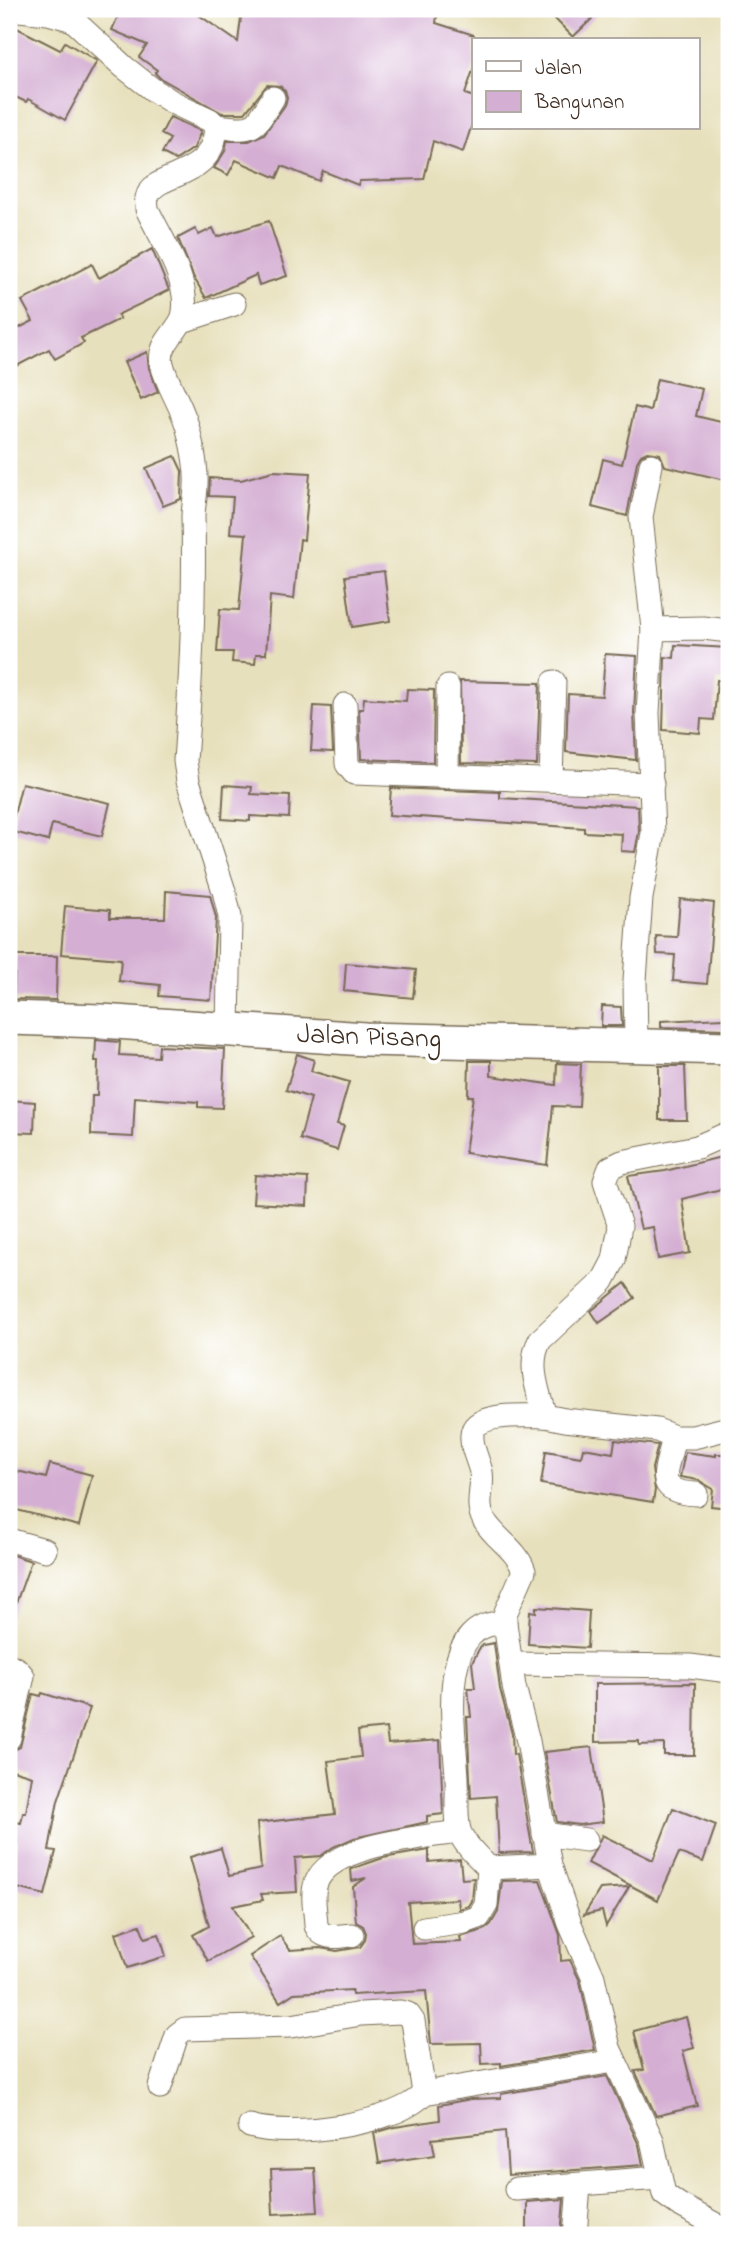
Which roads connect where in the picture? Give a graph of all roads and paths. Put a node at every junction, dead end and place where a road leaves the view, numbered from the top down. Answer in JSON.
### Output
{"nodes":[{"id":1,"x":9,"y":9,"type":"edge"},
{"id":2,"x":273,"y":98,"type":"dead end"},
{"id":3,"x":216,"y":126,"type":"junction"},
{"id":4,"x":234,"y":304,"type":"dead end"},
{"id":5,"x":182,"y":321,"type":"junction"},
{"id":6,"x":651,"y":465,"type":"dead end"},
{"id":7,"x":653,"y":629,"type":"junction"},
{"id":8,"x":729,"y":631,"type":"edge"},
{"id":9,"x":554,"y":682,"type":"dead end"},
{"id":10,"x":449,"y":687,"type":"dead end"},
{"id":11,"x":345,"y":705,"type":"dead end"},
{"id":12,"x":447,"y":777,"type":"junction"},
{"id":13,"x":551,"y":780,"type":"junction"},
{"id":14,"x":652,"y":783,"type":"junction"},
{"id":15,"x":9,"y":1018,"type":"edge"},
{"id":16,"x":228,"y":1031,"type":"junction"},
{"id":17,"x":636,"y":1046,"type":"junction"},
{"id":18,"x":729,"y":1048,"type":"edge"},
{"id":19,"x":729,"y":1133,"type":"edge"},
{"id":20,"x":545,"y":1416,"type":"junction"},
{"id":21,"x":729,"y":1428,"type":"edge"},
{"id":22,"x":674,"y":1437,"type":"junction"},
{"id":23,"x":696,"y":1494,"type":"dead end"},
{"id":24,"x":9,"y":1540,"type":"edge"},
{"id":25,"x":45,"y":1550,"type":"dead end"},
{"id":26,"x":505,"y":1623,"type":"junction"},
{"id":27,"x":511,"y":1664,"type":"junction"},
{"id":28,"x":9,"y":1665,"type":"edge"},
{"id":29,"x":729,"y":1671,"type":"edge"},
{"id":30,"x":9,"y":1738,"type":"edge"},
{"id":31,"x":459,"y":1832,"type":"junction"},
{"id":32,"x":544,"y":1835,"type":"junction"},
{"id":33,"x":586,"y":1840,"type":"dead end"},
{"id":34,"x":550,"y":1865,"type":"junction"},
{"id":35,"x":489,"y":1868,"type":"junction"},
{"id":36,"x":424,"y":1928,"type":"dead end"},
{"id":37,"x":352,"y":1935,"type":"dead end"},
{"id":38,"x":614,"y":2061,"type":"junction"},
{"id":39,"x":160,"y":2087,"type":"dead end"},
{"id":40,"x":424,"y":2093,"type":"junction"},
{"id":41,"x":250,"y":2126,"type":"dead end"},
{"id":42,"x":659,"y":2178,"type":"junction"},
{"id":43,"x":579,"y":2186,"type":"junction"},
{"id":44,"x":516,"y":2189,"type":"dead end"},
{"id":45,"x":729,"y":2232,"type":"edge"},
{"id":46,"x":575,"y":2235,"type":"edge"}],
"edges":[{"from":1,"to":3,"type":"street"},
{"from":2,"to":3,"type":"street"},
{"from":3,"to":5,"type":"street"},
{"from":4,"to":5,"type":"street"},
{"from":5,"to":16,"type":"street"},
{"from":6,"to":7,"type":"street"},
{"from":7,"to":8,"type":"street"},
{"from":7,"to":14,"type":"street"},
{"from":9,"to":13,"type":"street"},
{"from":10,"to":12,"type":"street"},
{"from":11,"to":12,"type":"street"},
{"from":12,"to":13,"type":"street"},
{"from":13,"to":14,"type":"street"},
{"from":14,"to":17,"type":"street"},
{"from":15,"to":16,"type":"street","name":"Jalan Pisang"},
{"from":16,"to":17,"type":"street","name":"Jalan Pisang"},
{"from":17,"to":18,"type":"street","name":"Jalan Pisang"},
{"from":19,"to":20,"type":"street"},
{"from":20,"to":22,"type":"street"},
{"from":20,"to":26,"type":"street"},
{"from":21,"to":22,"type":"street"},
{"from":22,"to":23,"type":"street"},
{"from":24,"to":25,"type":"street"},
{"from":26,"to":27,"type":"street"},
{"from":26,"to":31,"type":"street"},
{"from":27,"to":29,"type":"street"},
{"from":27,"to":32,"type":"street"},
{"from":28,"to":30,"type":"street"},
{"from":31,"to":35,"type":"street"},
{"from":31,"to":37,"type":"street"},
{"from":32,"to":33,"type":"street"},
{"from":32,"to":34,"type":"street"},
{"from":34,"to":35,"type":"street"},
{"from":34,"to":38,"type":"street"},
{"from":35,"to":36,"type":"street"},
{"from":38,"to":40,"type":"street"},
{"from":38,"to":42,"type":"street"},
{"from":39,"to":40,"type":"street"},
{"from":40,"to":41,"type":"street"},
{"from":42,"to":43,"type":"street"},
{"from":42,"to":45,"type":"street"},
{"from":43,"to":44,"type":"street"},
{"from":43,"to":46,"type":"street"}]}
